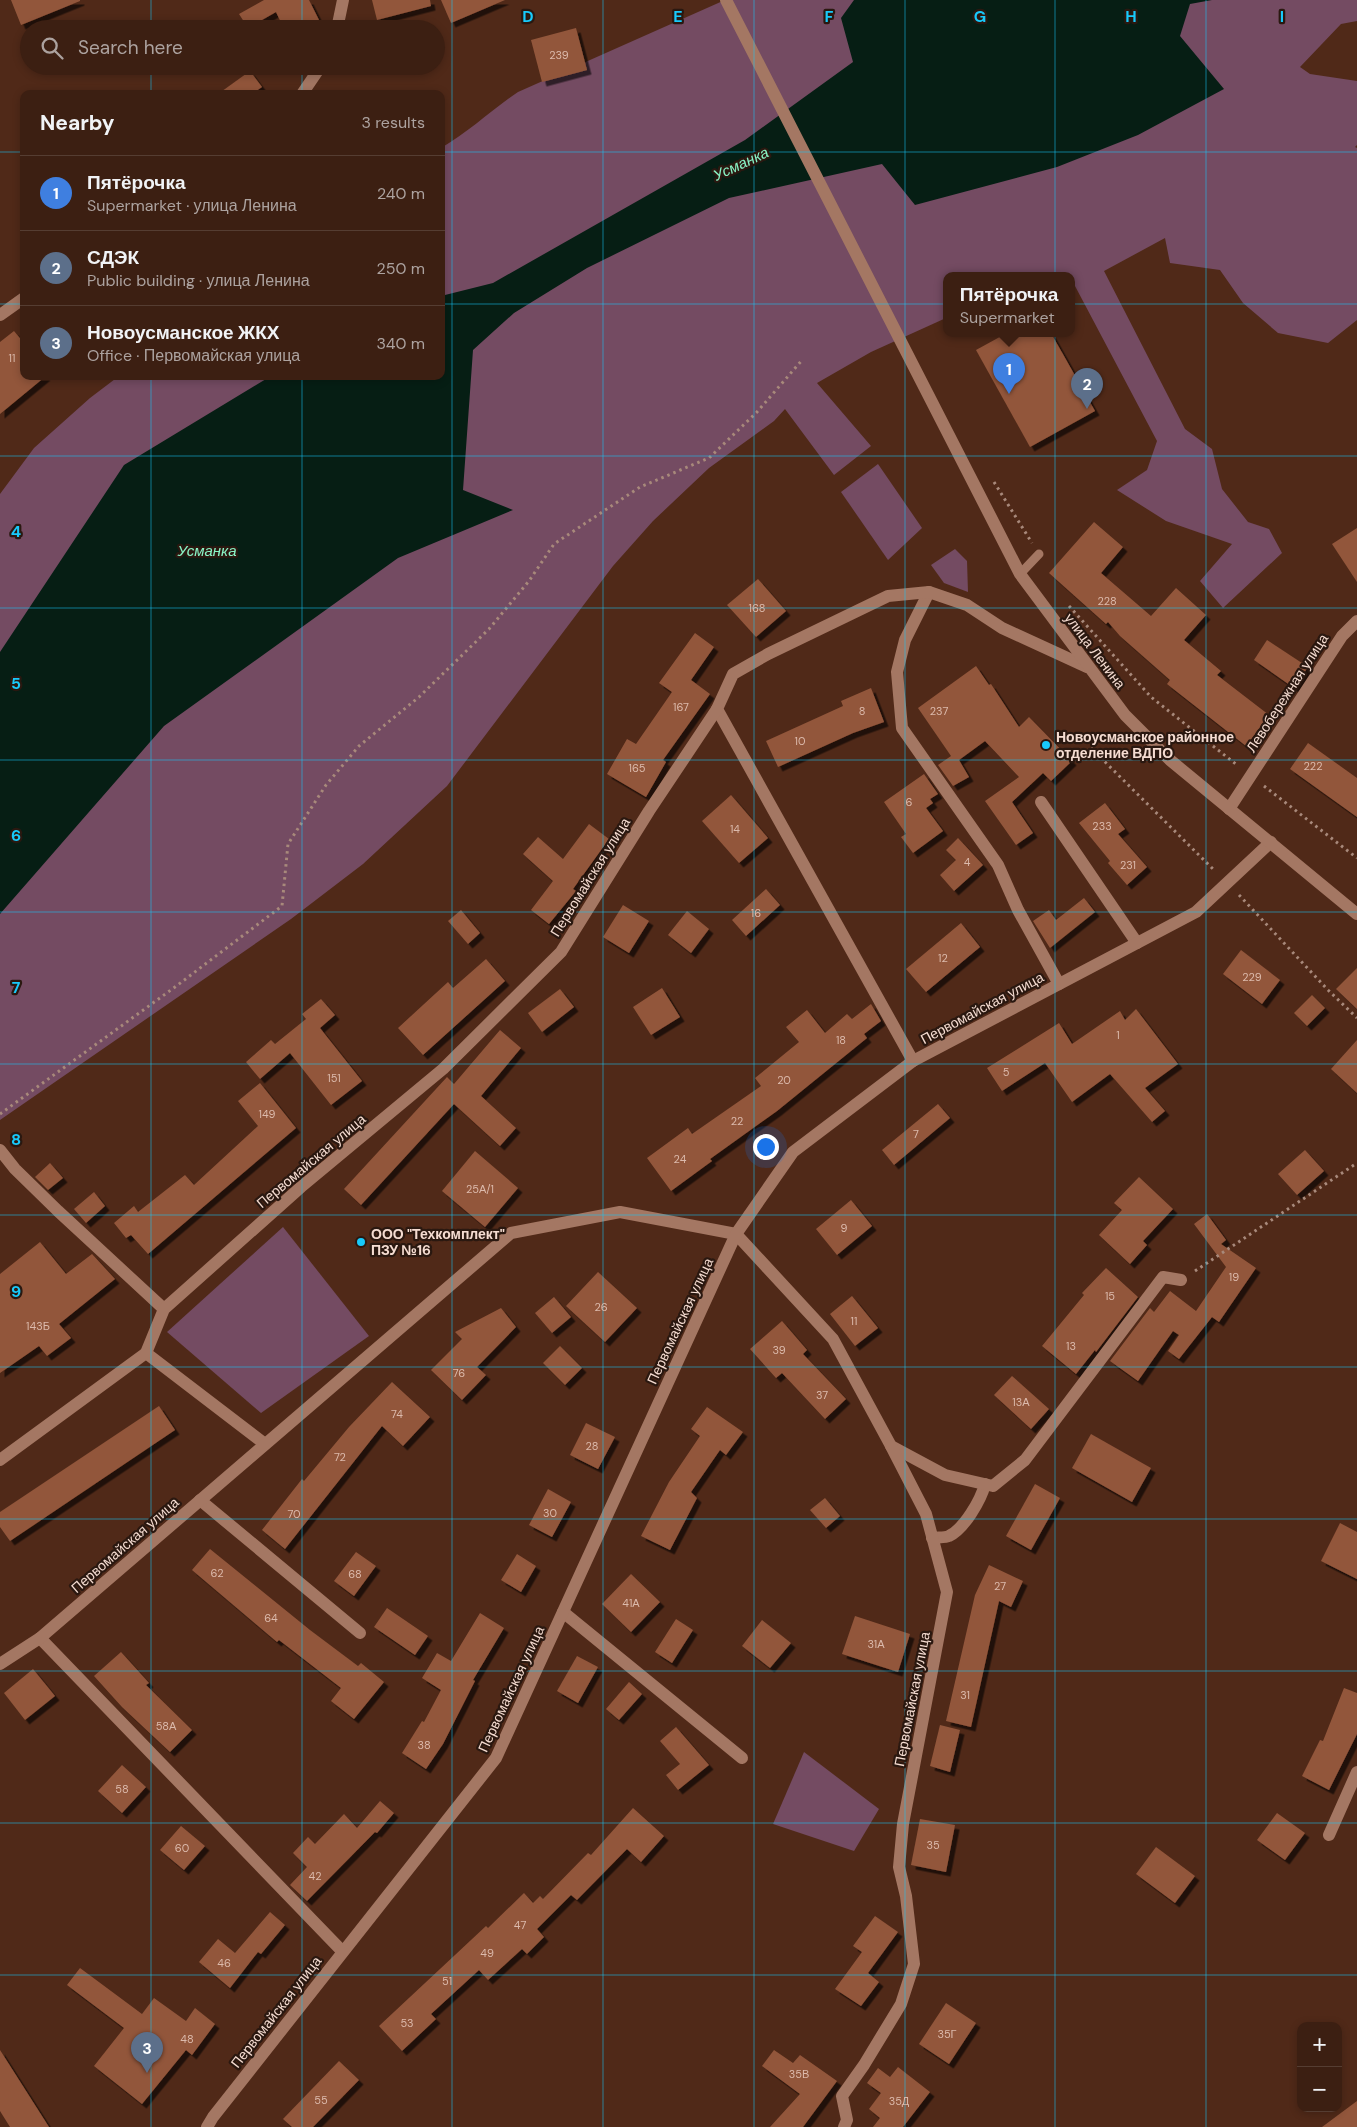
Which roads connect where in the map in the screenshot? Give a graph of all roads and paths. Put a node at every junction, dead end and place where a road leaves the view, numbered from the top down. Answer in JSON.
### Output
{"nodes":[{"id":1,"x":343,"y":0,"type":"edge"},
{"id":2,"x":726,"y":0,"type":"edge"},
{"id":3,"x":339,"y":20,"type":"edge"},
{"id":4,"x":315,"y":75,"type":"edge"},
{"id":5,"x":305,"y":90,"type":"edge"},
{"id":6,"x":20,"y":301,"type":"edge"},
{"id":7,"x":0,"y":315,"type":"edge"},
{"id":8,"x":803,"y":359,"type":"dead end"},
{"id":9,"x":1039,"y":554,"type":"dead end"},
{"id":10,"x":1020,"y":574,"type":"junction"},
{"id":11,"x":929,"y":592,"type":"junction"},
{"id":12,"x":1069,"y":606,"type":"dead end"},
{"id":13,"x":1357,"y":621,"type":"edge"},
{"id":14,"x":1087,"y":667,"type":"junction"},
{"id":15,"x":717,"y":709,"type":"junction"},
{"id":16,"x":1251,"y":776,"type":"junction"},
{"id":17,"x":1041,"y":802,"type":"dead end"},
{"id":18,"x":1228,"y":809,"type":"junction"},
{"id":19,"x":1271,"y":842,"type":"junction"},
{"id":20,"x":1357,"y":858,"type":"edge"},
{"id":21,"x":1357,"y":914,"type":"edge"},
{"id":22,"x":1137,"y":943,"type":"junction"},
{"id":23,"x":1059,"y":984,"type":"junction"},
{"id":24,"x":913,"y":1061,"type":"junction"},
{"id":25,"x":0,"y":1114,"type":"edge"},
{"id":26,"x":0,"y":1150,"type":"edge"},
{"id":27,"x":1357,"y":1163,"type":"edge"},
{"id":28,"x":736,"y":1234,"type":"junction"},
{"id":29,"x":1181,"y":1280,"type":"joint"},
{"id":30,"x":164,"y":1309,"type":"junction"},
{"id":31,"x":146,"y":1353,"type":"junction"},
{"id":32,"x":265,"y":1444,"type":"junction"},
{"id":33,"x":892,"y":1446,"type":"junction"},
{"id":34,"x":0,"y":1460,"type":"edge"},
{"id":35,"x":985,"y":1484,"type":"junction"},
{"id":36,"x":200,"y":1500,"type":"junction"},
{"id":37,"x":932,"y":1538,"type":"junction"},
{"id":38,"x":563,"y":1612,"type":"junction"},
{"id":39,"x":360,"y":1633,"type":"dead end"},
{"id":40,"x":40,"y":1638,"type":"junction"},
{"id":41,"x":0,"y":1664,"type":"edge"},
{"id":42,"x":742,"y":1758,"type":"dead end"},
{"id":43,"x":1357,"y":1772,"type":"edge"},
{"id":44,"x":1330,"y":1835,"type":"dead end"},
{"id":45,"x":342,"y":1951,"type":"junction"},
{"id":46,"x":208,"y":2127,"type":"edge"},
{"id":47,"x":844,"y":2127,"type":"edge"}],
"edges":[{"from":1,"to":3,"type":"street"},
{"from":2,"to":10,"type":"street","name":"улица Ленина"},
{"from":4,"to":5,"type":"street"},
{"from":6,"to":7,"type":"street"},
{"from":8,"to":25,"type":"path"},
{"from":9,"to":10,"type":"lane"},
{"from":10,"to":14,"type":"street","name":"улица Ленина"},
{"from":11,"to":14,"type":"street"},
{"from":11,"to":15,"type":"street","name":"Первомайская улица"},
{"from":11,"to":23,"type":"street"},
{"from":12,"to":16,"type":"path"},
{"from":13,"to":16,"type":"street","name":"Левобережная улица"},
{"from":14,"to":18,"type":"street","name":"улица Ленина"},
{"from":15,"to":24,"type":"street"},
{"from":15,"to":30,"type":"street","name":"Первомайская улица"},
{"from":16,"to":18,"type":"street","name":"Левобережная улица"},
{"from":16,"to":20,"type":"path"},
{"from":17,"to":22,"type":"street"},
{"from":18,"to":19,"type":"street","name":"улица Ленина"},
{"from":19,"to":21,"type":"street","name":"улица Ленина"},
{"from":19,"to":22,"type":"street","name":"Первомайская улица"},
{"from":22,"to":23,"type":"street","name":"Первомайская улица"},
{"from":23,"to":24,"type":"street","name":"Первомайская улица"},
{"from":24,"to":28,"type":"street","name":"Первомайская улица"},
{"from":26,"to":30,"type":"street"},
{"from":27,"to":29,"type":"path"},
{"from":28,"to":32,"type":"street","name":"Первомайская улица"},
{"from":28,"to":33,"type":"street","name":"Первомайская улица"},
{"from":28,"to":38,"type":"street","name":"Первомайская улица"},
{"from":29,"to":35,"type":"street"},
{"from":30,"to":31,"type":"street","name":"Первомайская улица"},
{"from":31,"to":32,"type":"street"},
{"from":31,"to":34,"type":"street"},
{"from":32,"to":36,"type":"street","name":"Первомайская улица"},
{"from":33,"to":35,"type":"street"},
{"from":33,"to":37,"type":"street","name":"Первомайская улица"},
{"from":35,"to":37,"type":"street"},
{"from":36,"to":39,"type":"street"},
{"from":36,"to":40,"type":"street","name":"Первомайская улица"},
{"from":37,"to":47,"type":"street","name":"Первомайская улица"},
{"from":38,"to":42,"type":"street"},
{"from":38,"to":45,"type":"street","name":"Первомайская улица"},
{"from":40,"to":41,"type":"street","name":"Первомайская улица"},
{"from":40,"to":45,"type":"street"},
{"from":43,"to":44,"type":"street"},
{"from":45,"to":46,"type":"street","name":"Первомайская улица"}]}
